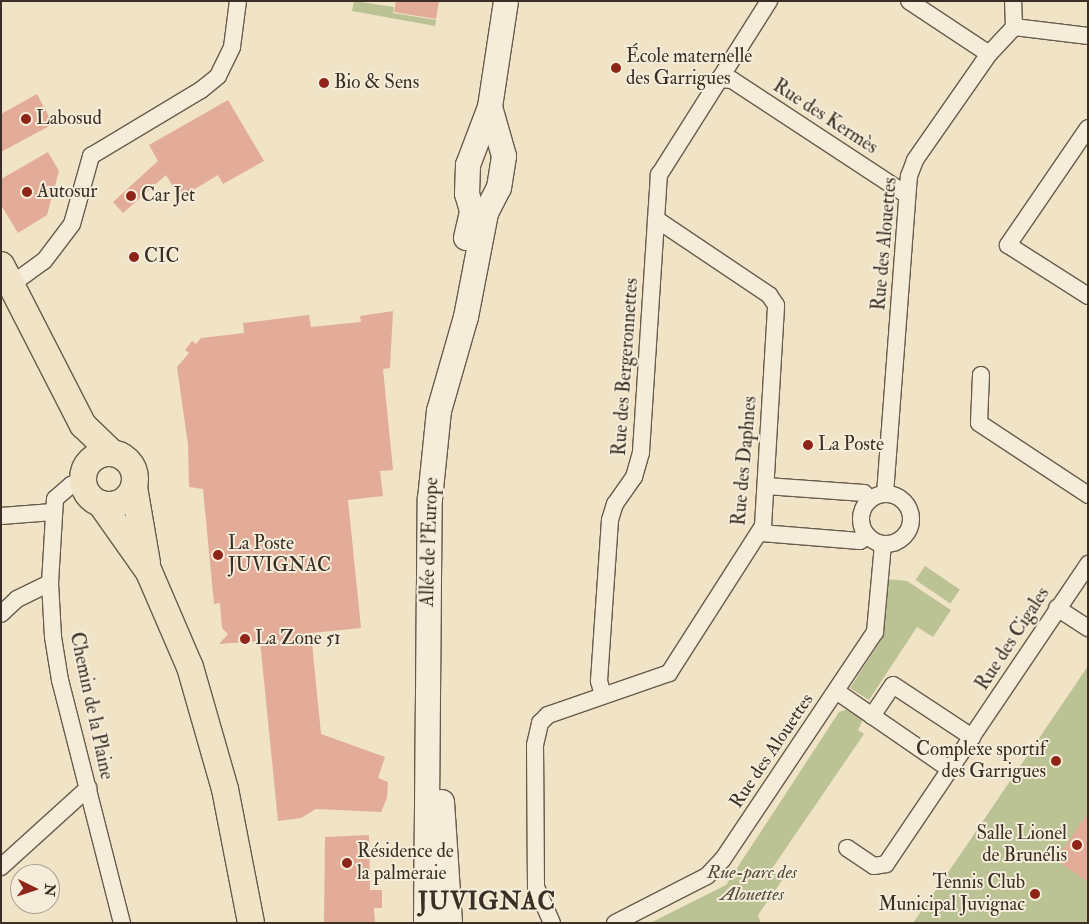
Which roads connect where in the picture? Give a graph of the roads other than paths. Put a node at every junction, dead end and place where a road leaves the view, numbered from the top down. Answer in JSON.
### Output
{"nodes":[{"id":1,"x":238,"y":1,"type":"edge"},
{"id":2,"x":506,"y":1,"type":"edge"},
{"id":3,"x":769,"y":1,"type":"edge"},
{"id":4,"x":909,"y":1,"type":"edge"},
{"id":5,"x":1013,"y":1,"type":"edge"},
{"id":6,"x":1014,"y":27,"type":"junction"},
{"id":7,"x":1088,"y":36,"type":"edge"},
{"id":8,"x":989,"y":54,"type":"junction"},
{"id":9,"x":719,"y":79,"type":"junction"},
{"id":10,"x":1088,"y":128,"type":"edge"},
{"id":11,"x":489,"y":142,"type":"junction"},
{"id":12,"x":907,"y":195,"type":"junction"},
{"id":13,"x":480,"y":202,"type":"junction"},
{"id":14,"x":656,"y":220,"type":"junction"},
{"id":15,"x":7,"y":275,"type":"edge"},
{"id":16,"x":1088,"y":296,"type":"edge"},
{"id":17,"x":981,"y":376,"type":"dead end"},
{"id":18,"x":83,"y":425,"type":"junction"},
{"id":19,"x":111,"y":452,"type":"junction"},
{"id":20,"x":84,"y":474,"type":"junction"},
{"id":21,"x":766,"y":486,"type":"junction"},
{"id":22,"x":134,"y":488,"type":"junction"},
{"id":23,"x":1088,"y":495,"type":"edge"},
{"id":24,"x":877,"y":497,"type":"junction"},
{"id":25,"x":101,"y":504,"type":"junction"},
{"id":26,"x":53,"y":512,"type":"junction"},
{"id":27,"x":1,"y":516,"type":"edge"},
{"id":28,"x":761,"y":533,"type":"junction"},
{"id":29,"x":867,"y":536,"type":"junction"},
{"id":30,"x":883,"y":544,"type":"junction"},
{"id":31,"x":1088,"y":564,"type":"edge"},
{"id":32,"x":149,"y":572,"type":"junction"},
{"id":33,"x":50,"y":583,"type":"junction"},
{"id":34,"x":1056,"y":608,"type":"junction"},
{"id":35,"x":1,"y":614,"type":"edge"},
{"id":36,"x":1088,"y":628,"type":"edge"},
{"id":37,"x":836,"y":691,"type":"junction"},
{"id":38,"x":603,"y":695,"type":"junction"},
{"id":39,"x":430,"y":714,"type":"junction"},
{"id":40,"x":872,"y":716,"type":"junction"},
{"id":41,"x":972,"y":737,"type":"junction"},
{"id":42,"x":951,"y":770,"type":"junction"},
{"id":43,"x":88,"y":788,"type":"junction"},
{"id":44,"x":847,"y":848,"type":"dead end"},
{"id":45,"x":1,"y":867,"type":"edge"},
{"id":46,"x":122,"y":923,"type":"edge"},
{"id":47,"x":251,"y":923,"type":"edge"},
{"id":48,"x":426,"y":923,"type":"edge"},
{"id":49,"x":450,"y":923,"type":"edge"},
{"id":50,"x":552,"y":923,"type":"edge"},
{"id":51,"x":615,"y":923,"type":"edge"}],
"edges":[{"from":1,"to":15,"type":"street"},
{"from":2,"to":11,"type":"street","name":"Allée de l'Europe"},
{"from":3,"to":9,"type":"street","name":"Rue des Bergeronnettes"},
{"from":4,"to":8,"type":"street"},
{"from":5,"to":6,"type":"street"},
{"from":6,"to":7,"type":"street"},
{"from":6,"to":8,"type":"street","name":"Rue des Alouettes"},
{"from":8,"to":12,"type":"street","name":"Rue des Alouettes"},
{"from":9,"to":12,"type":"street","name":"Rue des Kermès"},
{"from":9,"to":14,"type":"street","name":"Rue des Bergeronnettes"},
{"from":10,"to":16,"type":"street"},
{"from":11,"to":13,"type":"street","name":"Allée de l'Europe"},
{"from":11,"to":13,"type":"street","name":"Allée de l'Europe"},
{"from":12,"to":24,"type":"street","name":"Rue des Alouettes"},
{"from":13,"to":39,"type":"street","name":"Allée de l'Europe"},
{"from":14,"to":21,"type":"street","name":"Rue des Daphnes"},
{"from":14,"to":38,"type":"street","name":"Rue des Bergeronnettes"},
{"from":15,"to":18,"type":"main road"},
{"from":17,"to":23,"type":"street"},
{"from":18,"to":19,"type":"main road"},
{"from":18,"to":20,"type":"main road"},
{"from":19,"to":20,"type":"main road"},
{"from":19,"to":22,"type":"main road"},
{"from":20,"to":25,"type":"main road"},
{"from":20,"to":26,"type":"street","name":"Chemin de la Plaine"},
{"from":21,"to":24,"type":"street"},
{"from":21,"to":28,"type":"street","name":"Rue des Daphnes"},
{"from":22,"to":25,"type":"main road"},
{"from":22,"to":32,"type":"main road"},
{"from":24,"to":29,"type":"street"},
{"from":24,"to":30,"type":"street"},
{"from":25,"to":32,"type":"main road"},
{"from":26,"to":27,"type":"street"},
{"from":26,"to":33,"type":"street","name":"Chemin de la Plaine"},
{"from":28,"to":29,"type":"street"},
{"from":28,"to":38,"type":"street","name":"Rue des Daphnes"},
{"from":29,"to":30,"type":"street"},
{"from":30,"to":37,"type":"street","name":"Rue des Alouettes"},
{"from":31,"to":34,"type":"street","name":"Rue des Cigales"},
{"from":32,"to":47,"type":"main road"},
{"from":33,"to":35,"type":"street"},
{"from":33,"to":43,"type":"street","name":"Chemin de la Plaine"},
{"from":34,"to":36,"type":"street"},
{"from":34,"to":41,"type":"street","name":"Rue des Cigales"},
{"from":37,"to":40,"type":"street"},
{"from":37,"to":51,"type":"street","name":"Rue des Alouettes"},
{"from":38,"to":50,"type":"street"},
{"from":39,"to":48,"type":"street","name":"Allée de l'Europe"},
{"from":39,"to":49,"type":"street","name":"Allée de l'Europe"},
{"from":40,"to":41,"type":"street"},
{"from":40,"to":42,"type":"street"},
{"from":41,"to":42,"type":"street","name":"Rue des Cigales"},
{"from":42,"to":44,"type":"street","name":"Rue des Cigales"},
{"from":43,"to":45,"type":"street"},
{"from":43,"to":46,"type":"street","name":"Chemin de la Plaine"}]}
